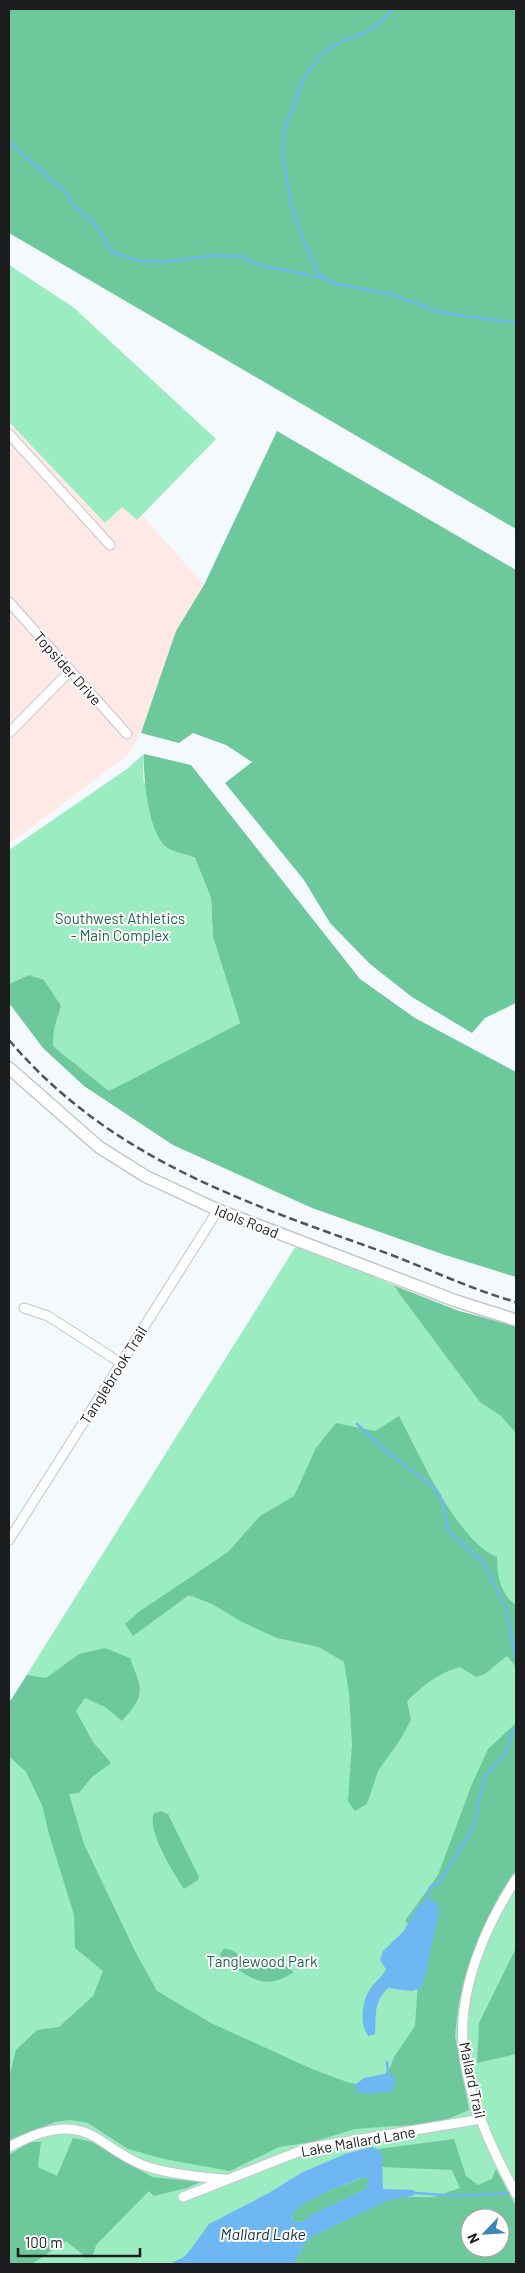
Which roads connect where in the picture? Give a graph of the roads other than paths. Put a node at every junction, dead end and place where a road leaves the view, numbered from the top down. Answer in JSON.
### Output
{"nodes":[{"id":1,"x":9,"y":434,"type":"edge"},
{"id":2,"x":110,"y":545,"type":"dead end"},
{"id":3,"x":9,"y":602,"type":"edge"},
{"id":4,"x":70,"y":671,"type":"junction"},
{"id":5,"x":9,"y":733,"type":"edge"},
{"id":6,"x":127,"y":734,"type":"dead end"},
{"id":7,"x":9,"y":1068,"type":"edge"},
{"id":8,"x":218,"y":1210,"type":"junction"},
{"id":9,"x":24,"y":1308,"type":"dead end"},
{"id":10,"x":516,"y":1320,"type":"edge"},
{"id":11,"x":121,"y":1363,"type":"junction"},
{"id":12,"x":9,"y":1540,"type":"edge"},
{"id":13,"x":516,"y":1879,"type":"edge"},
{"id":14,"x":481,"y":2119,"type":"junction"},
{"id":15,"x":9,"y":2147,"type":"edge"},
{"id":16,"x":226,"y":2179,"type":"junction"},
{"id":17,"x":516,"y":2194,"type":"edge"},
{"id":18,"x":183,"y":2197,"type":"dead end"}],
"edges":[{"from":1,"to":2,"type":"street"},
{"from":3,"to":4,"type":"street","name":"Topsider Drive"},
{"from":4,"to":5,"type":"street"},
{"from":4,"to":6,"type":"street","name":"Topsider Drive"},
{"from":7,"to":8,"type":"street","name":"Idols Road"},
{"from":8,"to":10,"type":"street","name":"Idols Road"},
{"from":8,"to":11,"type":"street","name":"Tanglebrook Trail"},
{"from":9,"to":11,"type":"street"},
{"from":11,"to":12,"type":"street","name":"Tanglebrook Trail"},
{"from":13,"to":14,"type":"street","name":"Mallard Trail"},
{"from":14,"to":16,"type":"street","name":"Lake Mallard Lane"},
{"from":14,"to":17,"type":"street","name":"Mallard Trail"},
{"from":15,"to":16,"type":"street"},
{"from":16,"to":18,"type":"street","name":"Lake Mallard Lane"}]}
